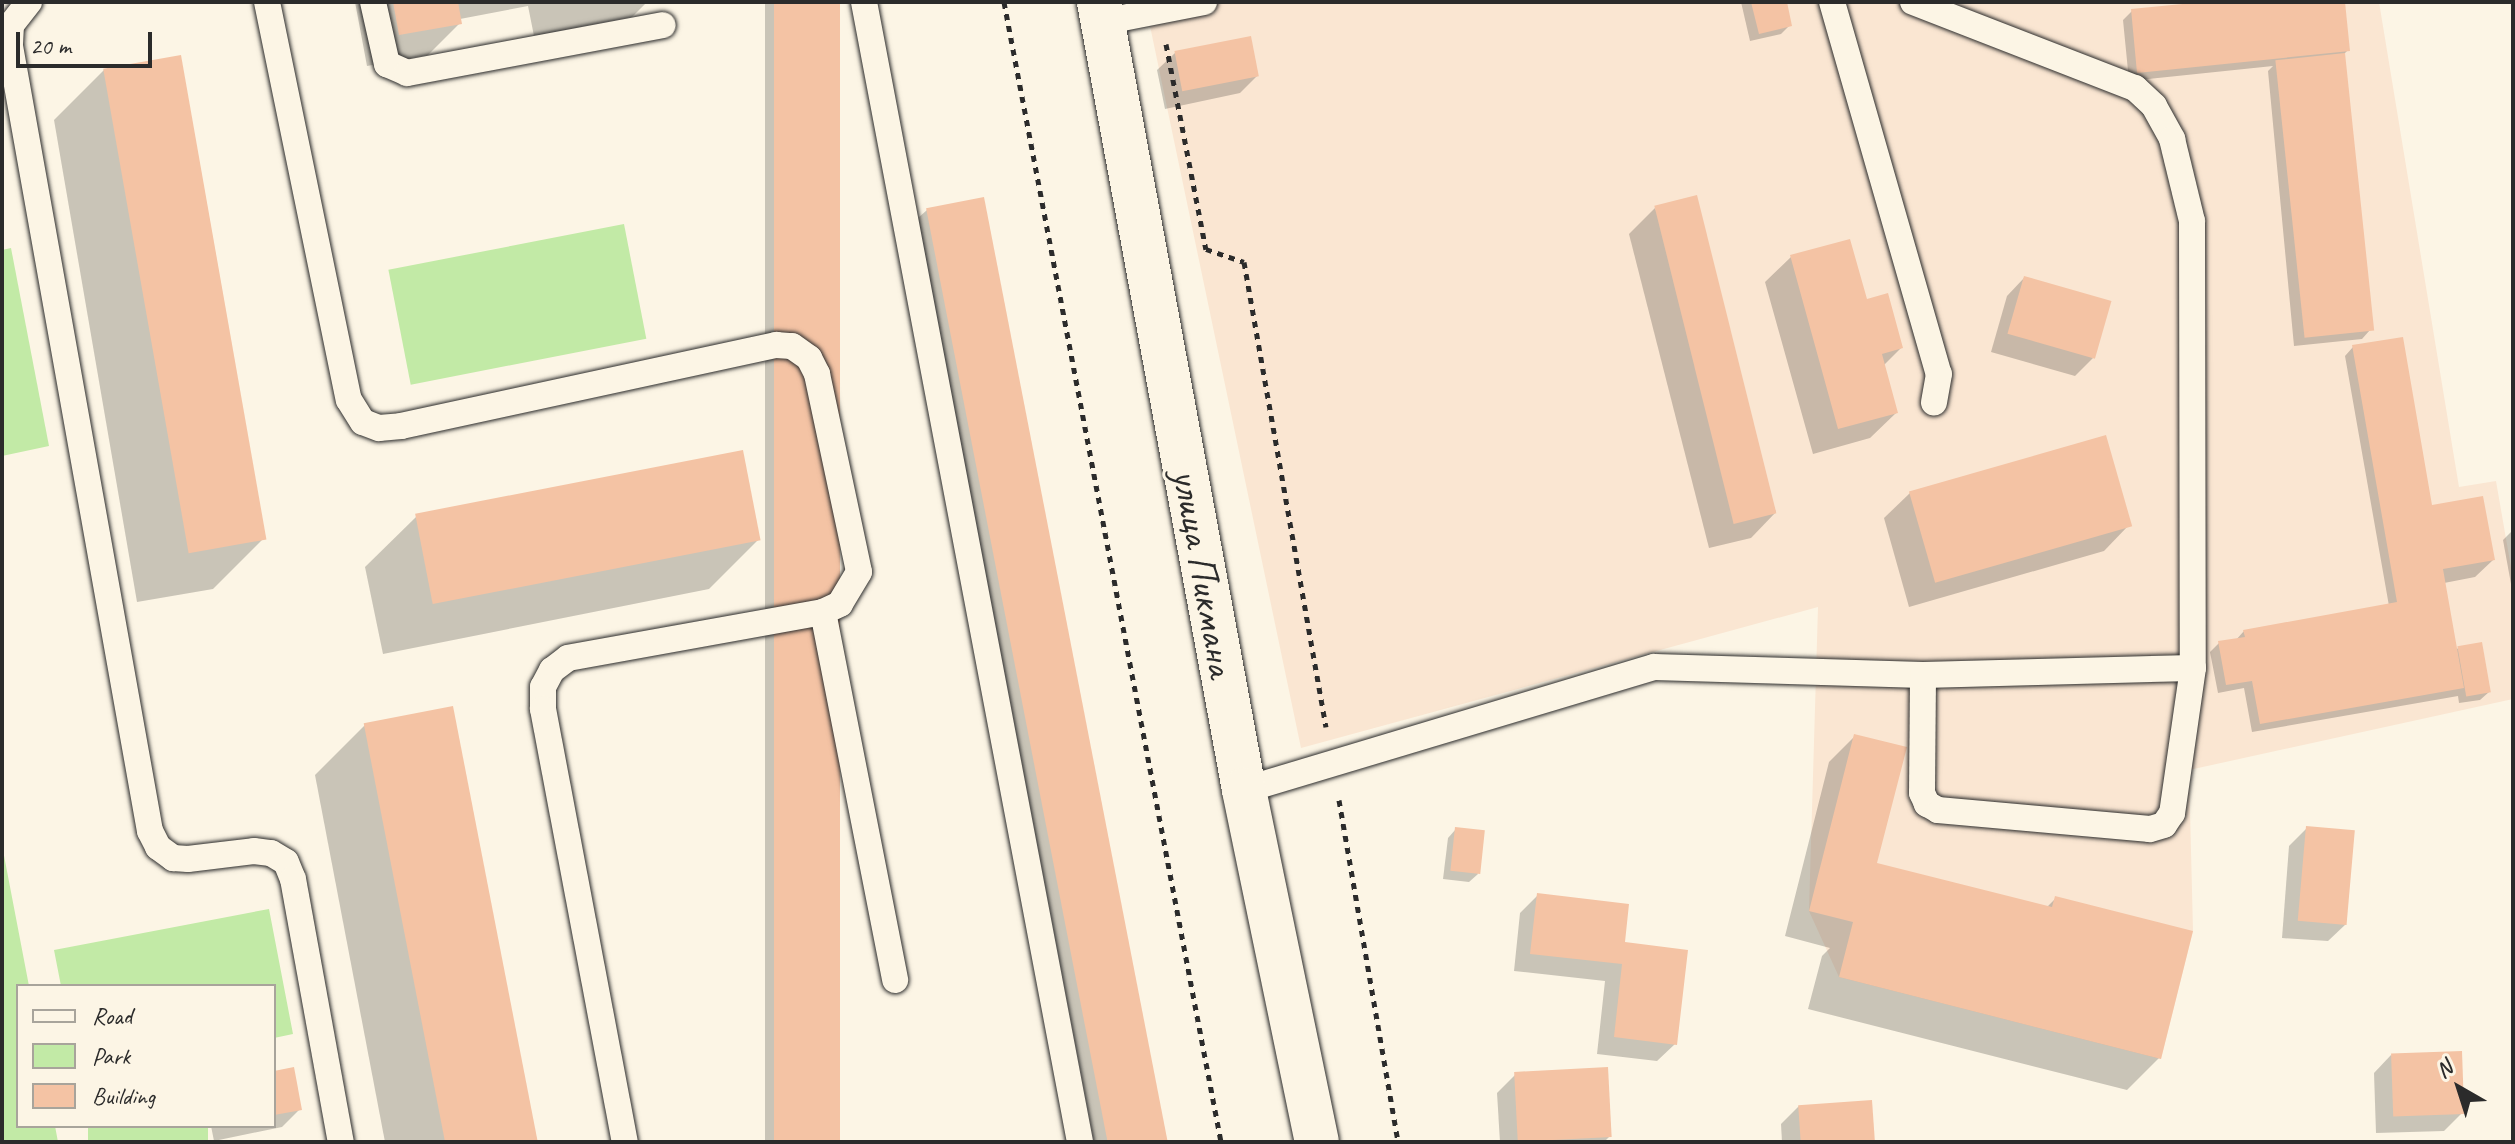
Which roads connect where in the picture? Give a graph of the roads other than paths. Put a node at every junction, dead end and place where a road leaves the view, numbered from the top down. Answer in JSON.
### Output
{"nodes":[{"id":1,"x":29,"y":2,"type":"edge"},
{"id":2,"x":267,"y":2,"type":"edge"},
{"id":3,"x":373,"y":2,"type":"edge"},
{"id":4,"x":864,"y":2,"type":"edge"},
{"id":5,"x":1204,"y":2,"type":"edge"},
{"id":6,"x":1832,"y":2,"type":"edge"},
{"id":7,"x":1913,"y":2,"type":"edge"},
{"id":8,"x":1101,"y":12,"type":"edge"},
{"id":9,"x":663,"y":25,"type":"dead end"},
{"id":10,"x":6,"y":47,"type":"edge"},
{"id":11,"x":1934,"y":403,"type":"dead end"},
{"id":12,"x":823,"y":612,"type":"junction"},
{"id":13,"x":2193,"y":668,"type":"junction"},
{"id":14,"x":1923,"y":675,"type":"junction"},
{"id":15,"x":1244,"y":790,"type":"junction"},
{"id":16,"x":895,"y":980,"type":"dead end"},
{"id":17,"x":341,"y":1142,"type":"edge"},
{"id":18,"x":625,"y":1142,"type":"edge"},
{"id":19,"x":1080,"y":1142,"type":"edge"},
{"id":20,"x":1317,"y":1142,"type":"edge"}],
"edges":[{"from":1,"to":10,"type":"lane"},
{"from":2,"to":12,"type":"lane"},
{"from":3,"to":9,"type":"lane"},
{"from":4,"to":19,"type":"lane"},
{"from":5,"to":8,"type":"lane"},
{"from":6,"to":11,"type":"lane"},
{"from":7,"to":13,"type":"lane"},
{"from":8,"to":15,"type":"street","name":"улица Пикмана"},
{"from":10,"to":17,"type":"lane"},
{"from":12,"to":16,"type":"lane"},
{"from":12,"to":18,"type":"lane"},
{"from":13,"to":14,"type":"lane"},
{"from":13,"to":14,"type":"lane"},
{"from":14,"to":15,"type":"lane"},
{"from":15,"to":20,"type":"street","name":"улица Пикмана"}]}
